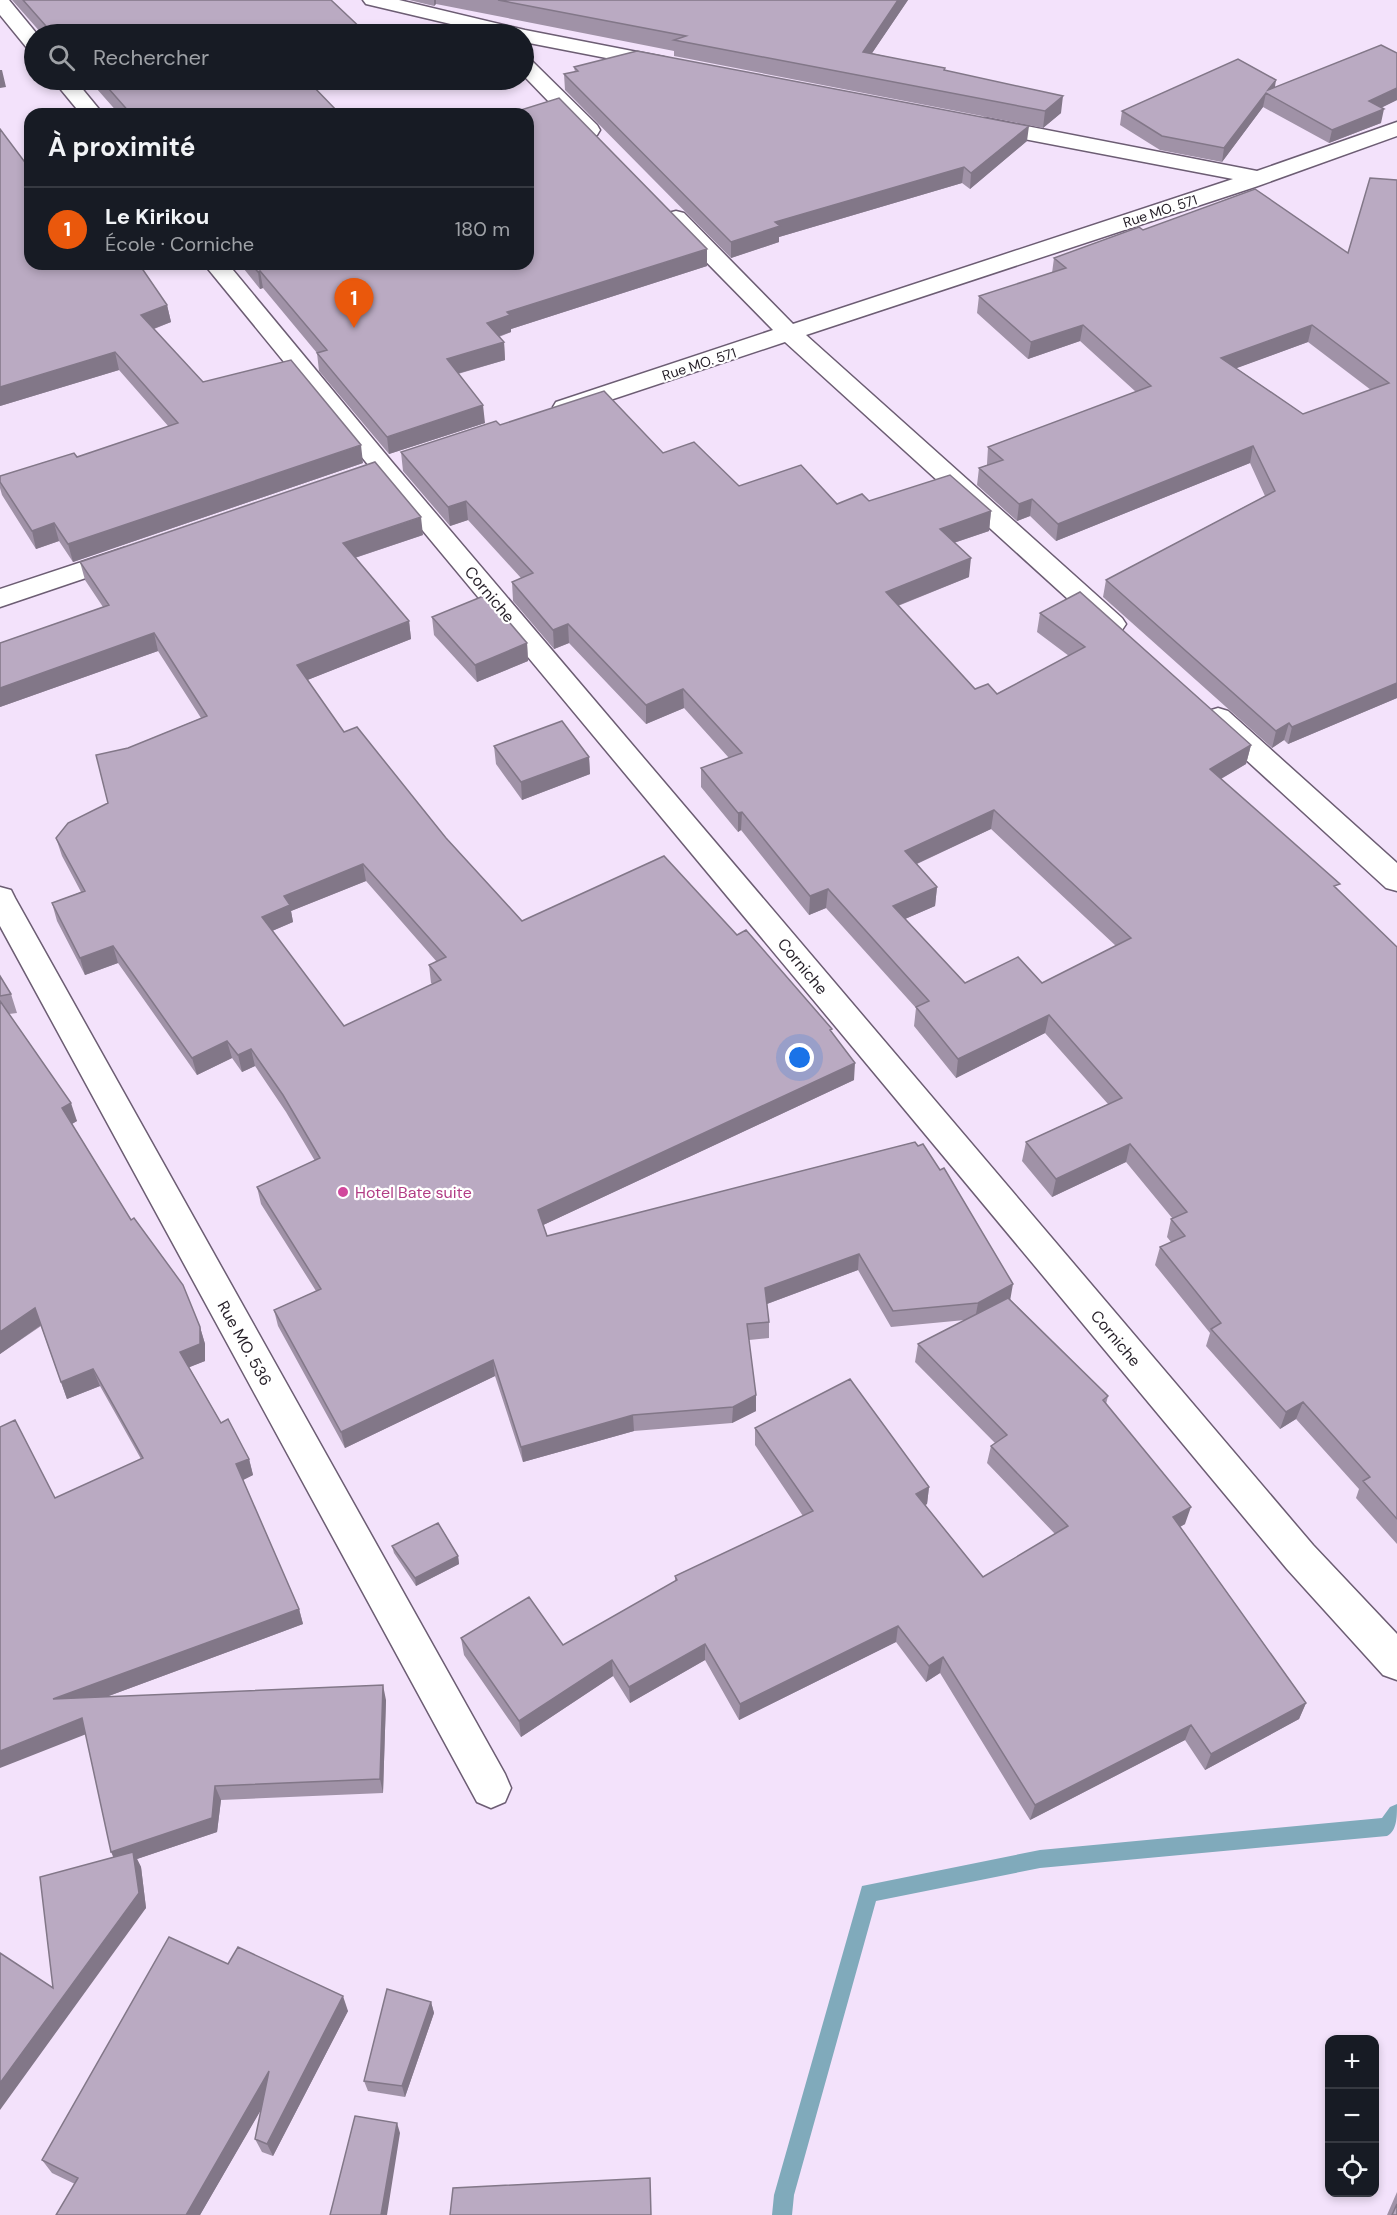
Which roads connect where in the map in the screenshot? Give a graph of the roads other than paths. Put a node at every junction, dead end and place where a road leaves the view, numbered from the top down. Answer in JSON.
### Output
{"nodes":[{"id":1,"x":373,"y":0,"type":"edge"},
{"id":2,"x":0,"y":2,"type":"edge"},
{"id":3,"x":464,"y":24,"type":"edge"},
{"id":4,"x":24,"y":32,"type":"edge"},
{"id":5,"x":534,"y":38,"type":"edge"},
{"id":6,"x":687,"y":68,"type":"edge"},
{"id":7,"x":534,"y":74,"type":"edge"},
{"id":8,"x":72,"y":90,"type":"edge"},
{"id":9,"x":87,"y":108,"type":"edge"},
{"id":10,"x":967,"y":122,"type":"edge"},
{"id":11,"x":1397,"y":129,"type":"edge"},
{"id":12,"x":607,"y":148,"type":"edge"},
{"id":13,"x":1258,"y":178,"type":"junction"},
{"id":14,"x":657,"y":199,"type":"edge"},
{"id":15,"x":221,"y":270,"type":"edge"},
{"id":16,"x":790,"y":334,"type":"junction"},
{"id":17,"x":541,"y":415,"type":"edge"},
{"id":18,"x":146,"y":548,"type":"edge"},
{"id":19,"x":0,"y":598,"type":"edge"},
{"id":20,"x":1133,"y":642,"type":"edge"},
{"id":21,"x":1203,"y":705,"type":"edge"},
{"id":22,"x":1397,"y":879,"type":"edge"},
{"id":23,"x":0,"y":898,"type":"edge"},
{"id":24,"x":1397,"y":1662,"type":"edge"},
{"id":25,"x":491,"y":1788,"type":"dead end"}],
"edges":[{"from":1,"to":3,"type":"street"},
{"from":2,"to":4,"type":"street"},
{"from":5,"to":6,"type":"street"},
{"from":7,"to":12,"type":"street"},
{"from":8,"to":9,"type":"street"},
{"from":10,"to":13,"type":"street"},
{"from":11,"to":13,"type":"street","name":"Rue MO. 571"},
{"from":13,"to":16,"type":"street","name":"Rue MO. 571"},
{"from":14,"to":16,"type":"street"},
{"from":15,"to":24,"type":"street","name":"Corniche"},
{"from":16,"to":17,"type":"street","name":"Rue MO. 571"},
{"from":16,"to":20,"type":"street"},
{"from":18,"to":19,"type":"street"},
{"from":21,"to":22,"type":"street"},
{"from":23,"to":25,"type":"street","name":"Rue MO. 536"}]}
